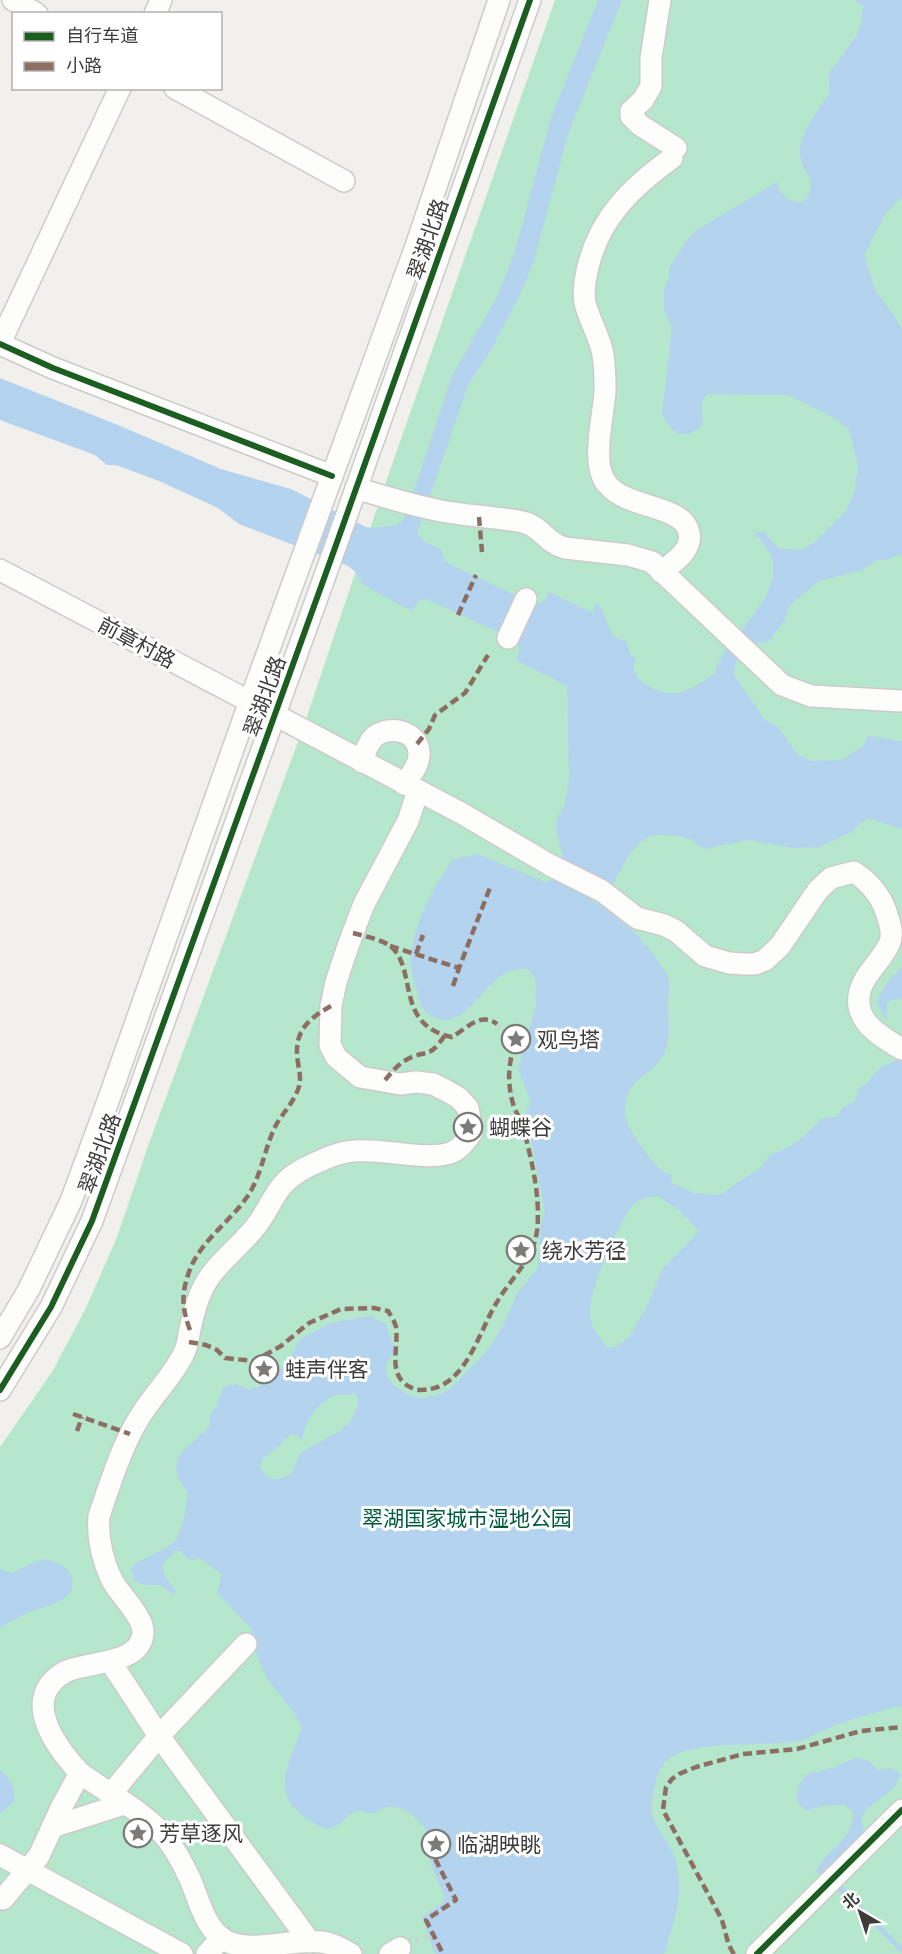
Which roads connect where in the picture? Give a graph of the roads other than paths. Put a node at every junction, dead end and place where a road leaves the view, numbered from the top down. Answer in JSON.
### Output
{"nodes":[{"id":1,"x":13,"y":0,"type":"edge"},
{"id":2,"x":499,"y":0,"type":"edge"},
{"id":3,"x":530,"y":0,"type":"edge"},
{"id":4,"x":660,"y":0,"type":"edge"},
{"id":5,"x":34,"y":12,"type":"edge"},
{"id":6,"x":119,"y":90,"type":"edge"},
{"id":7,"x":179,"y":90,"type":"edge"},
{"id":8,"x":344,"y":181,"type":"dead end"},
{"id":9,"x":0,"y":343,"type":"edge"},
{"id":10,"x":332,"y":476,"type":"junction"},
{"id":11,"x":356,"y":488,"type":"junction"},
{"id":12,"x":0,"y":570,"type":"edge"},
{"id":13,"x":661,"y":572,"type":"junction"},
{"id":14,"x":526,"y":598,"type":"dead end"},
{"id":15,"x":508,"y":638,"type":"dead end"},
{"id":16,"x":902,"y":701,"type":"edge"},
{"id":17,"x":250,"y":702,"type":"junction"},
{"id":18,"x":274,"y":715,"type":"junction"},
{"id":19,"x":362,"y":762,"type":"junction"},
{"id":20,"x":411,"y":788,"type":"junction"},
{"id":21,"x":902,"y":1049,"type":"edge"},
{"id":22,"x":0,"y":1338,"type":"edge"},
{"id":23,"x":0,"y":1390,"type":"edge"},
{"id":24,"x":246,"y":1644,"type":"dead end"},
{"id":25,"x":110,"y":1661,"type":"junction"},
{"id":26,"x":159,"y":1736,"type":"junction"},
{"id":27,"x":80,"y":1773,"type":"junction"},
{"id":28,"x":117,"y":1799,"type":"junction"},
{"id":29,"x":902,"y":1810,"type":"edge"},
{"id":30,"x":52,"y":1827,"type":"junction"},
{"id":31,"x":0,"y":1855,"type":"edge"},
{"id":32,"x":28,"y":1870,"type":"junction"},
{"id":33,"x":3,"y":1899,"type":"dead end"},
{"id":34,"x":222,"y":1938,"type":"junction"},
{"id":35,"x":310,"y":1942,"type":"junction"},
{"id":36,"x":182,"y":1954,"type":"edge"},
{"id":37,"x":207,"y":1954,"type":"edge"},
{"id":38,"x":351,"y":1954,"type":"edge"},
{"id":39,"x":757,"y":1954,"type":"edge"}],
"edges":[{"from":1,"to":5,"type":"street"},
{"from":2,"to":10,"type":"street","name":"翠湖北路"},
{"from":3,"to":11,"type":"street","name":"翠湖北路"},
{"from":4,"to":13,"type":"street"},
{"from":6,"to":9,"type":"street"},
{"from":7,"to":8,"type":"street"},
{"from":9,"to":10,"type":"street"},
{"from":10,"to":17,"type":"street","name":"翠湖北路"},
{"from":11,"to":13,"type":"street"},
{"from":11,"to":18,"type":"street","name":"翠湖北路"},
{"from":12,"to":17,"type":"street","name":"前章村路"},
{"from":13,"to":16,"type":"street"},
{"from":14,"to":15,"type":"street"},
{"from":17,"to":18,"type":"street","name":"前章村路"},
{"from":17,"to":22,"type":"street","name":"翠湖北路"},
{"from":18,"to":19,"type":"street","name":"前章村路"},
{"from":18,"to":23,"type":"street","name":"翠湖北路"},
{"from":19,"to":20,"type":"street","name":"前章村路"},
{"from":19,"to":20,"type":"street"},
{"from":20,"to":21,"type":"street","name":"前章村路"},
{"from":20,"to":25,"type":"street"},
{"from":24,"to":26,"type":"street"},
{"from":25,"to":26,"type":"street"},
{"from":25,"to":27,"type":"street"},
{"from":26,"to":28,"type":"street"},
{"from":26,"to":35,"type":"street"},
{"from":27,"to":28,"type":"street"},
{"from":27,"to":30,"type":"street"},
{"from":28,"to":30,"type":"street"},
{"from":28,"to":34,"type":"street"},
{"from":29,"to":39,"type":"street"},
{"from":30,"to":32,"type":"street"},
{"from":31,"to":32,"type":"street"},
{"from":32,"to":33,"type":"street"},
{"from":32,"to":36,"type":"street"},
{"from":34,"to":35,"type":"street"},
{"from":34,"to":37,"type":"street"},
{"from":35,"to":38,"type":"street"}]}
